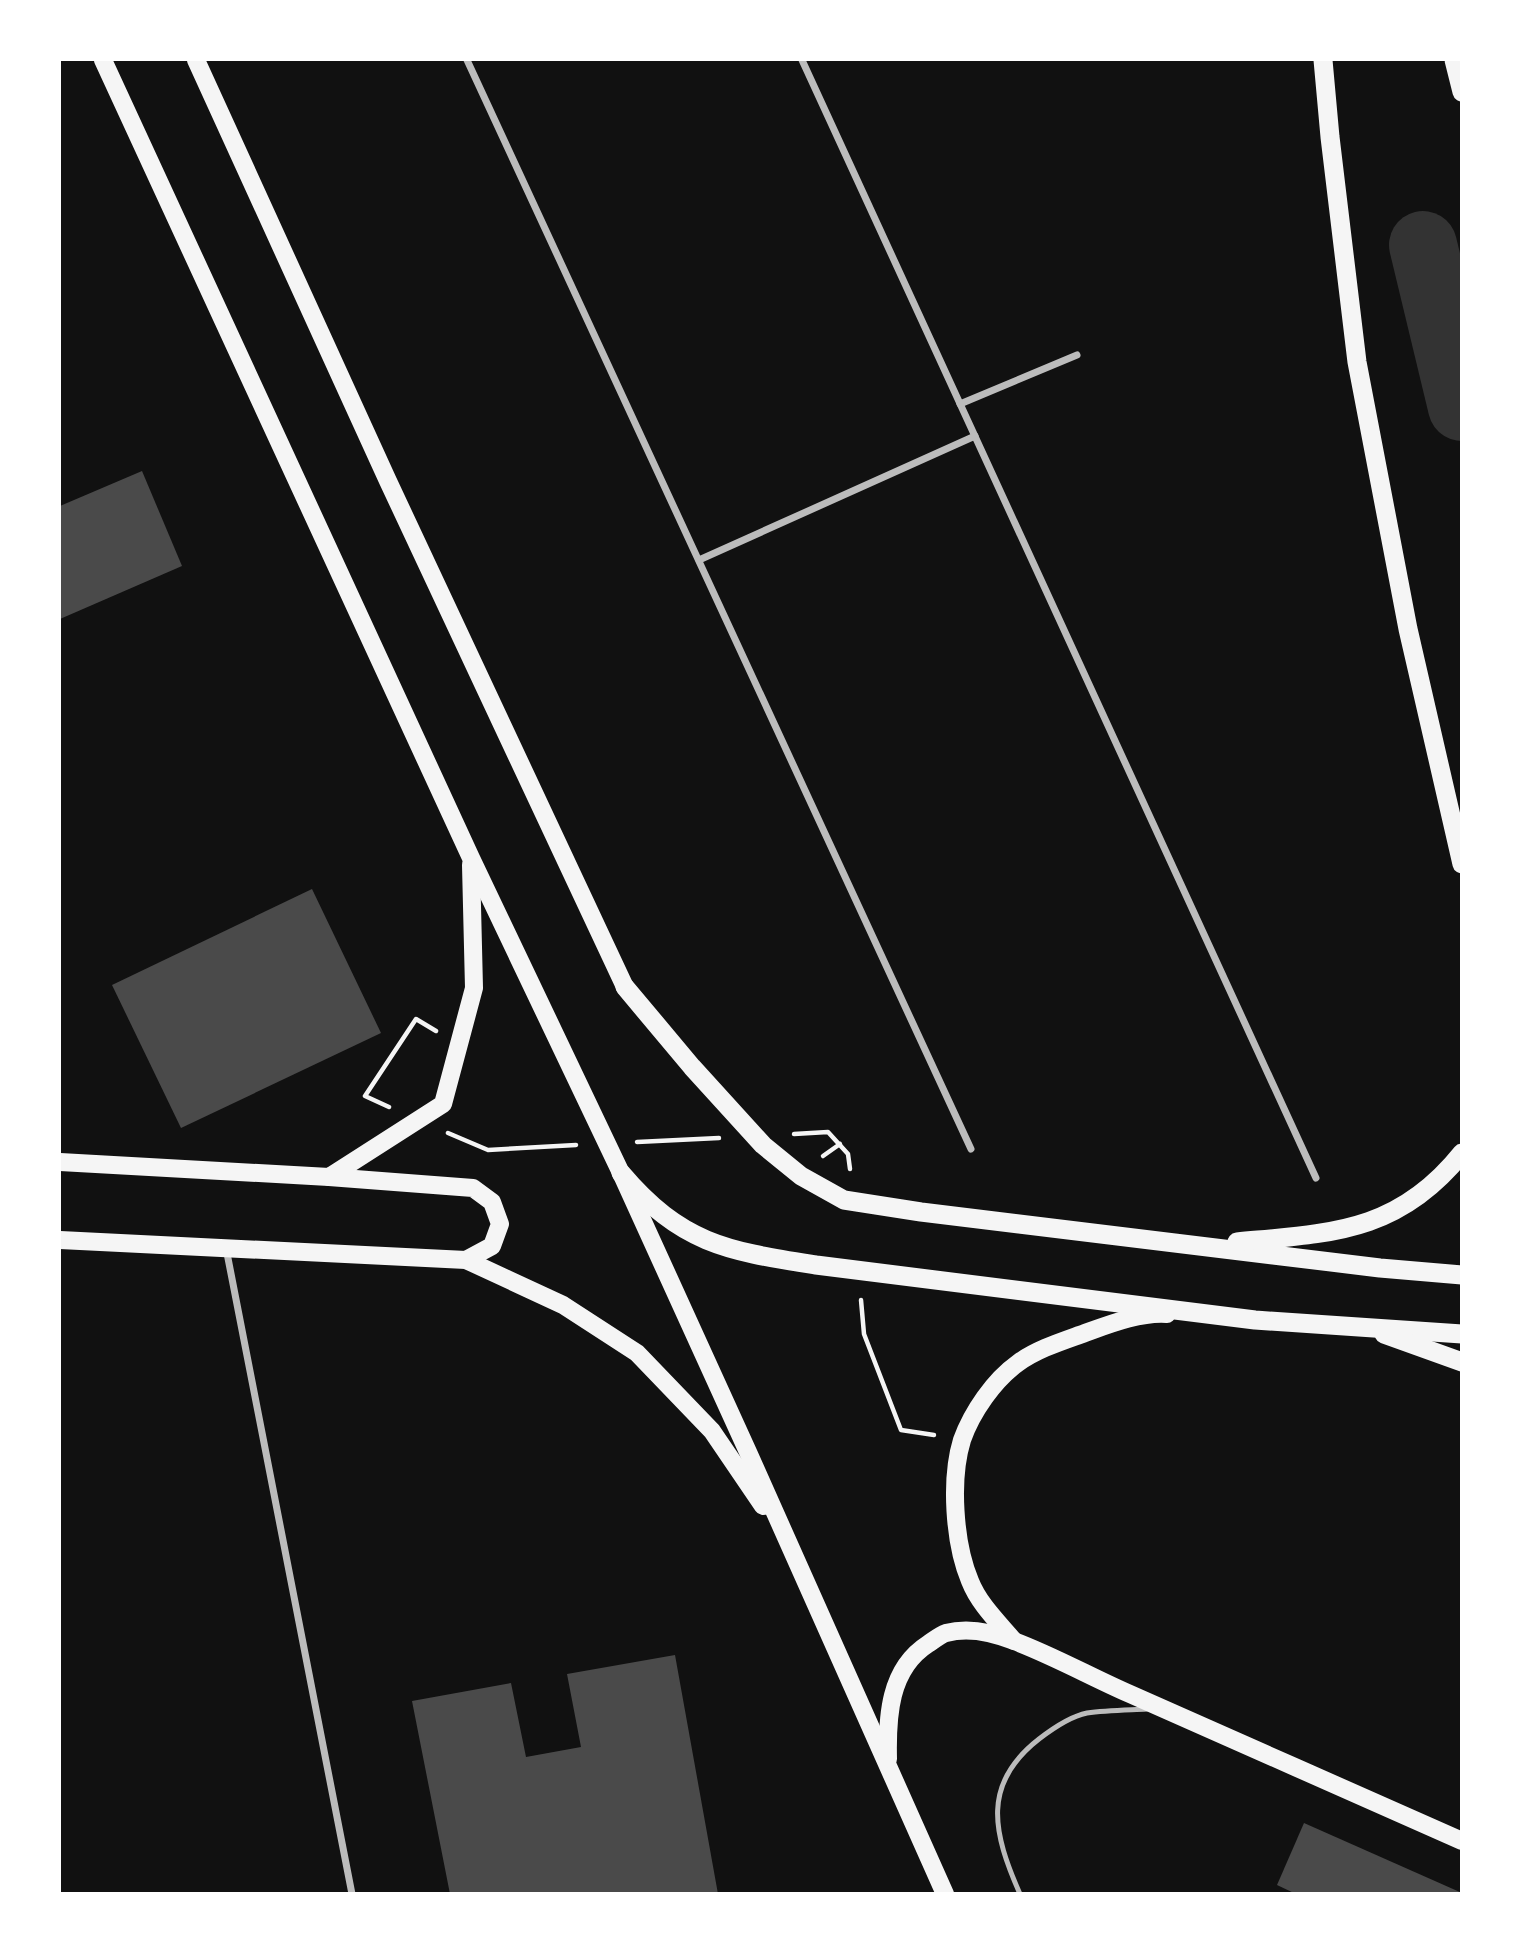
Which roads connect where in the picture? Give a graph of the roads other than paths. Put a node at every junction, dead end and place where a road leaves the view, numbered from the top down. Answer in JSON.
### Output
{"nodes":[{"id":1,"x":103,"y":60,"type":"edge"},
{"id":2,"x":196,"y":60,"type":"edge"},
{"id":3,"x":467,"y":60,"type":"edge"},
{"id":4,"x":802,"y":60,"type":"edge"},
{"id":5,"x":1322,"y":60,"type":"edge"},
{"id":6,"x":1454,"y":60,"type":"edge"},
{"id":7,"x":1461,"y":92,"type":"edge"},
{"id":8,"x":1077,"y":355,"type":"dead end"},
{"id":9,"x":960,"y":404,"type":"junction"},
{"id":10,"x":975,"y":436,"type":"junction"},
{"id":11,"x":699,"y":561,"type":"junction"},
{"id":12,"x":471,"y":858,"type":"junction"},
{"id":13,"x":1461,"y":864,"type":"edge"},
{"id":14,"x":625,"y":987,"type":"joint"},
{"id":15,"x":971,"y":1149,"type":"dead end"},
{"id":16,"x":1461,"y":1153,"type":"edge"},
{"id":17,"x":60,"y":1162,"type":"edge"},
{"id":18,"x":621,"y":1173,"type":"junction"},
{"id":19,"x":329,"y":1177,"type":"junction"},
{"id":20,"x":1315,"y":1178,"type":"dead end"},
{"id":21,"x":60,"y":1240,"type":"edge"},
{"id":22,"x":1200,"y":1246,"type":"junction"},
{"id":23,"x":226,"y":1247,"type":"junction"},
{"id":24,"x":466,"y":1260,"type":"junction"},
{"id":25,"x":1461,"y":1275,"type":"edge"},
{"id":26,"x":1255,"y":1320,"type":"junction"},
{"id":27,"x":1360,"y":1326,"type":"junction"},
{"id":28,"x":1461,"y":1334,"type":"edge"},
{"id":29,"x":1461,"y":1362,"type":"edge"},
{"id":30,"x":790,"y":1546,"type":"junction"},
{"id":31,"x":1014,"y":1641,"type":"junction"},
{"id":32,"x":1160,"y":1708,"type":"junction"},
{"id":33,"x":888,"y":1766,"type":"junction"},
{"id":34,"x":1461,"y":1841,"type":"edge"},
{"id":35,"x":352,"y":1894,"type":"edge"},
{"id":36,"x":944,"y":1894,"type":"edge"},
{"id":37,"x":1020,"y":1894,"type":"edge"}],
"edges":[{"from":1,"to":12,"type":"main road"},
{"from":2,"to":14,"type":"main road"},
{"from":3,"to":11,"type":"street"},
{"from":4,"to":9,"type":"street"},
{"from":5,"to":13,"type":"highway"},
{"from":6,"to":7,"type":"highway"},
{"from":8,"to":9,"type":"street"},
{"from":9,"to":10,"type":"street"},
{"from":10,"to":11,"type":"street"},
{"from":10,"to":20,"type":"street"},
{"from":11,"to":15,"type":"street"},
{"from":12,"to":18,"type":"main road"},
{"from":12,"to":19,"type":"main road"},
{"from":14,"to":22,"type":"highway"},
{"from":16,"to":22,"type":"highway"},
{"from":17,"to":19,"type":"main road"},
{"from":18,"to":26,"type":"highway"},
{"from":18,"to":30,"type":"main road"},
{"from":19,"to":24,"type":"main road"},
{"from":21,"to":23,"type":"main road"},
{"from":22,"to":25,"type":"highway"},
{"from":23,"to":24,"type":"main road"},
{"from":23,"to":35,"type":"street"},
{"from":24,"to":30,"type":"main road"},
{"from":26,"to":27,"type":"highway"},
{"from":26,"to":31,"type":"main road"},
{"from":27,"to":28,"type":"highway"},
{"from":27,"to":29,"type":"highway"},
{"from":30,"to":33,"type":"main road"},
{"from":31,"to":32,"type":"main road"},
{"from":31,"to":33,"type":"main road"},
{"from":32,"to":34,"type":"main road"},
{"from":32,"to":37,"type":"lane"},
{"from":33,"to":36,"type":"main road"}]}
